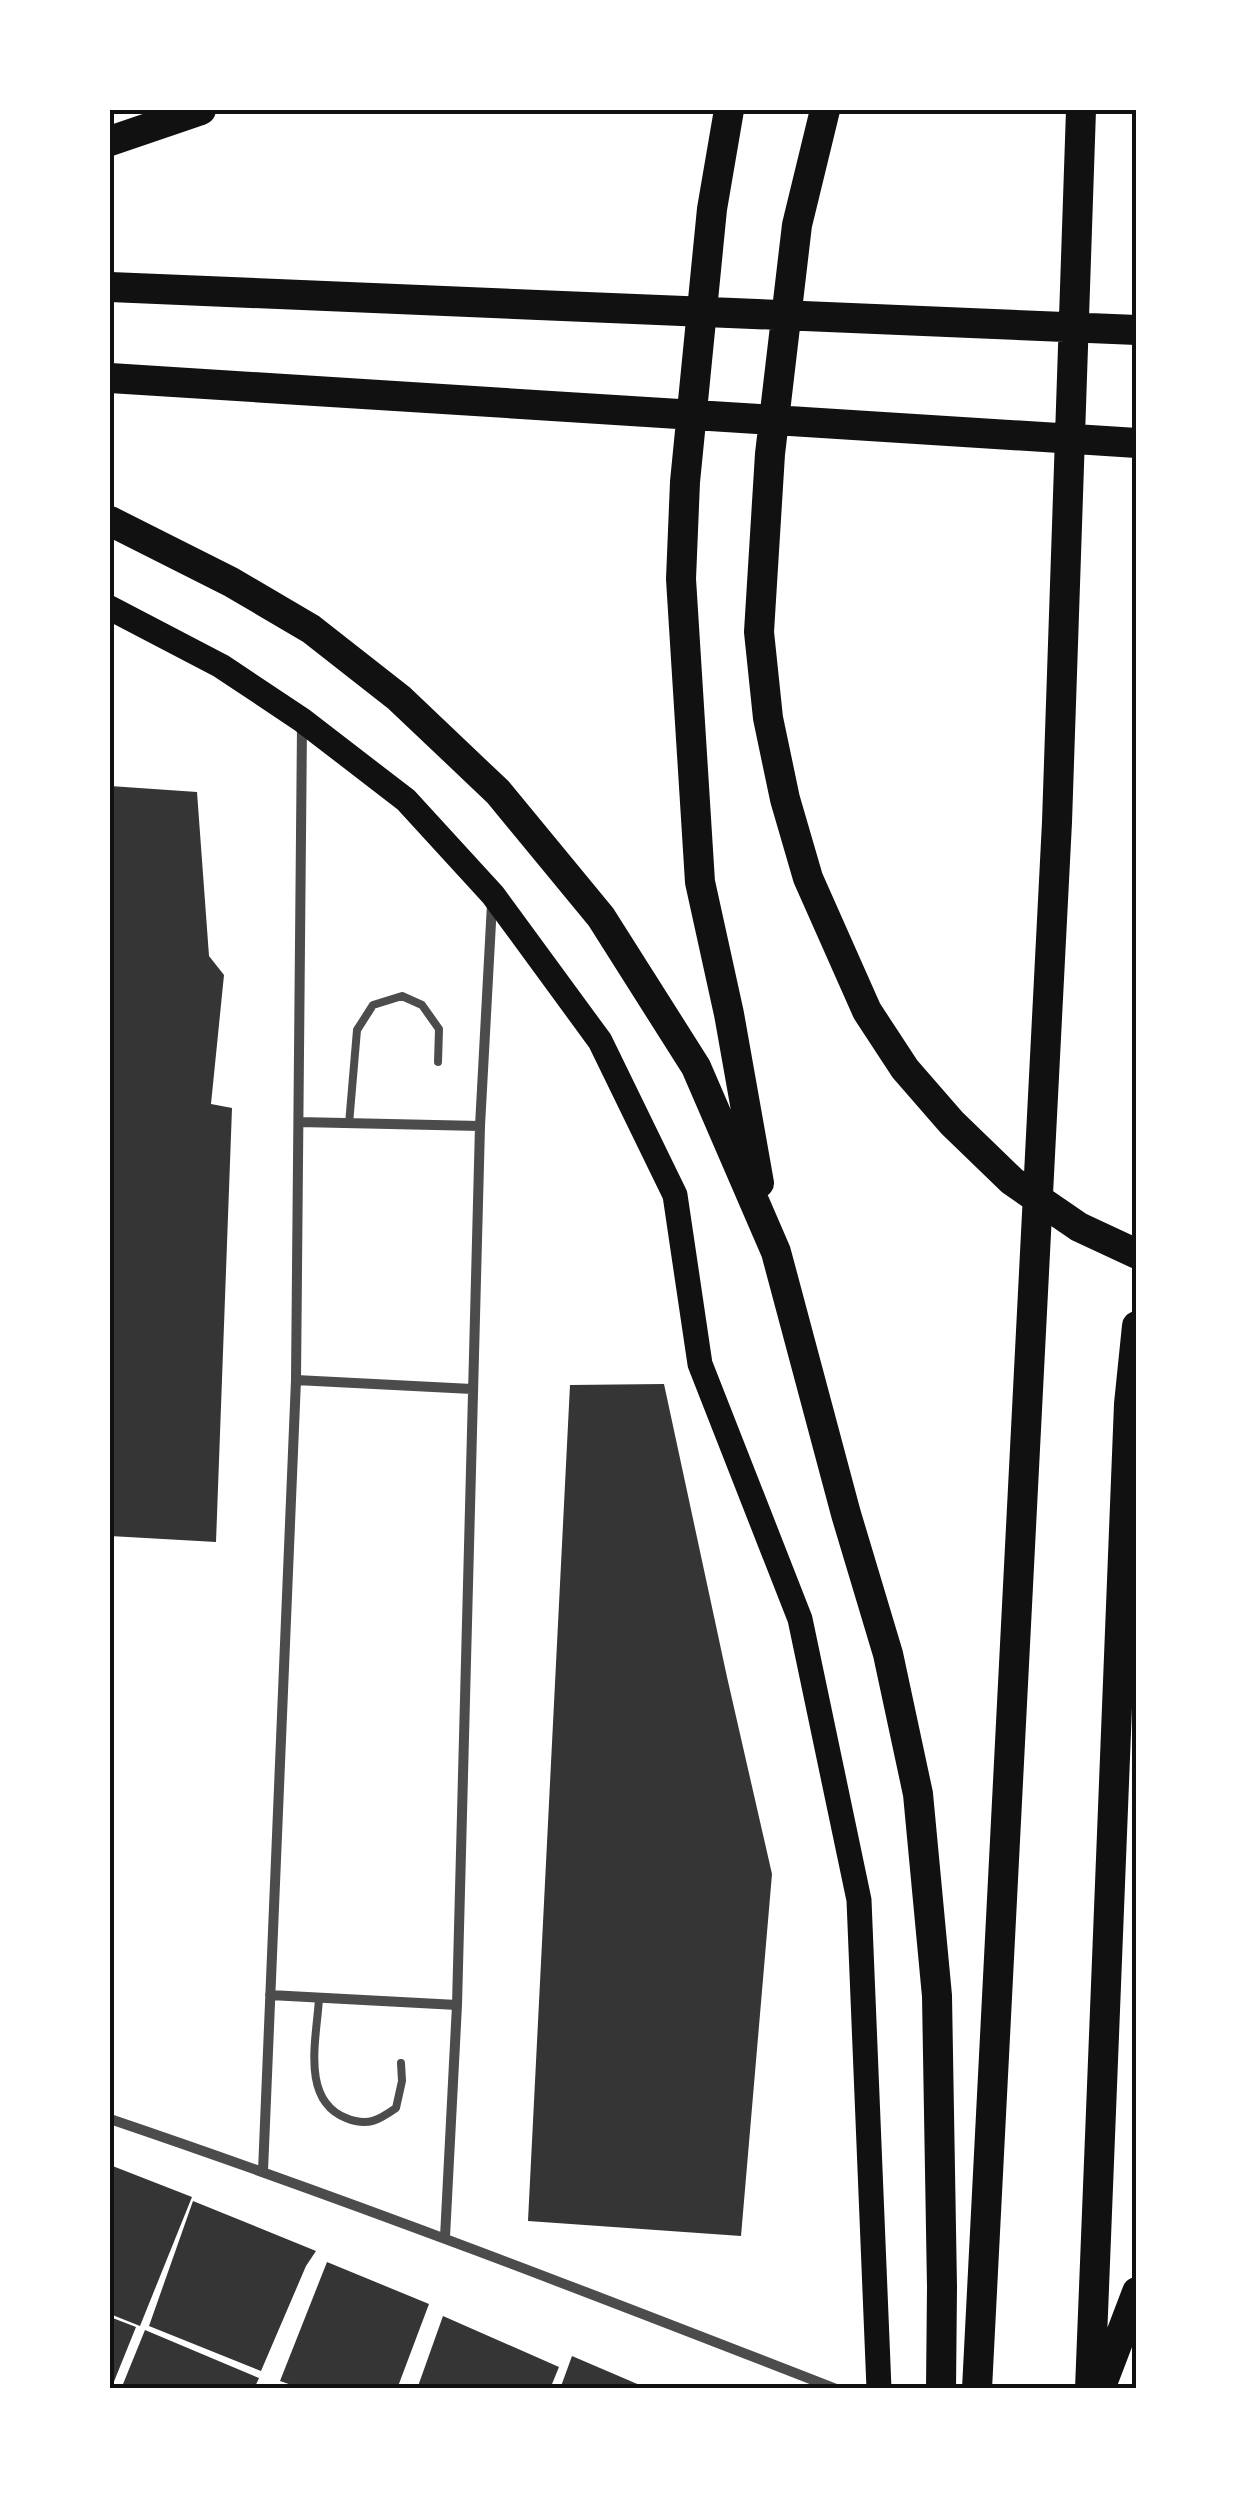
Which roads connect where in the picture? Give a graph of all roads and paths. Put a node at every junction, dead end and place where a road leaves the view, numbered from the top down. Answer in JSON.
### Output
{"nodes":[{"id":1,"x":201,"y":110,"type":"edge"},
{"id":2,"x":729,"y":110,"type":"edge"},
{"id":3,"x":824,"y":110,"type":"edge"},
{"id":4,"x":1081,"y":110,"type":"edge"},
{"id":5,"x":110,"y":141,"type":"edge"},
{"id":6,"x":110,"y":288,"type":"edge"},
{"id":7,"x":1137,"y":330,"type":"edge"},
{"id":8,"x":110,"y":378,"type":"edge"},
{"id":9,"x":1137,"y":443,"type":"edge"},
{"id":10,"x":110,"y":520,"type":"edge"},
{"id":11,"x":110,"y":608,"type":"edge"},
{"id":12,"x":302,"y":720,"type":"junction"},
{"id":13,"x":493,"y":895,"type":"junction"},
{"id":14,"x":438,"y":1062,"type":"dead end"},
{"id":15,"x":299,"y":1122,"type":"junction"},
{"id":16,"x":348,"y":1124,"type":"junction"},
{"id":17,"x":480,"y":1126,"type":"junction"},
{"id":18,"x":776,"y":1252,"type":"junction"},
{"id":19,"x":1137,"y":1254,"type":"edge"},
{"id":20,"x":1137,"y":1326,"type":"edge"},
{"id":21,"x":296,"y":1380,"type":"junction"},
{"id":22,"x":472,"y":1389,"type":"junction"},
{"id":23,"x":270,"y":1995,"type":"junction"},
{"id":24,"x":319,"y":1998,"type":"junction"},
{"id":25,"x":457,"y":2005,"type":"junction"},
{"id":26,"x":400,"y":2063,"type":"dead end"},
{"id":27,"x":110,"y":2119,"type":"edge"},
{"id":28,"x":263,"y":2171,"type":"junction"},
{"id":29,"x":444,"y":2237,"type":"junction"},
{"id":30,"x":1137,"y":2292,"type":"edge"},
{"id":31,"x":836,"y":2389,"type":"edge"},
{"id":32,"x":879,"y":2389,"type":"edge"},
{"id":33,"x":941,"y":2389,"type":"edge"},
{"id":34,"x":977,"y":2389,"type":"edge"},
{"id":35,"x":1090,"y":2389,"type":"edge"},
{"id":36,"x":1100,"y":2389,"type":"edge"}],
"edges":[{"from":1,"to":5,"type":"highway"},
{"from":2,"to":18,"type":"highway"},
{"from":3,"to":19,"type":"highway"},
{"from":4,"to":34,"type":"highway"},
{"from":6,"to":7,"type":"highway"},
{"from":8,"to":9,"type":"highway"},
{"from":10,"to":18,"type":"highway"},
{"from":11,"to":12,"type":"main road"},
{"from":12,"to":13,"type":"main road"},
{"from":12,"to":15,"type":"street"},
{"from":13,"to":17,"type":"street"},
{"from":13,"to":32,"type":"main road"},
{"from":14,"to":16,"type":"lane"},
{"from":15,"to":16,"type":"street"},
{"from":15,"to":21,"type":"street"},
{"from":16,"to":17,"type":"street"},
{"from":17,"to":22,"type":"street"},
{"from":18,"to":33,"type":"highway"},
{"from":20,"to":35,"type":"highway"},
{"from":21,"to":22,"type":"street"},
{"from":21,"to":23,"type":"street"},
{"from":22,"to":25,"type":"street"},
{"from":23,"to":24,"type":"street"},
{"from":23,"to":28,"type":"street"},
{"from":24,"to":25,"type":"street"},
{"from":24,"to":26,"type":"lane"},
{"from":25,"to":29,"type":"street"},
{"from":27,"to":28,"type":"street"},
{"from":28,"to":29,"type":"street"},
{"from":29,"to":31,"type":"street"},
{"from":30,"to":36,"type":"highway"}]}
